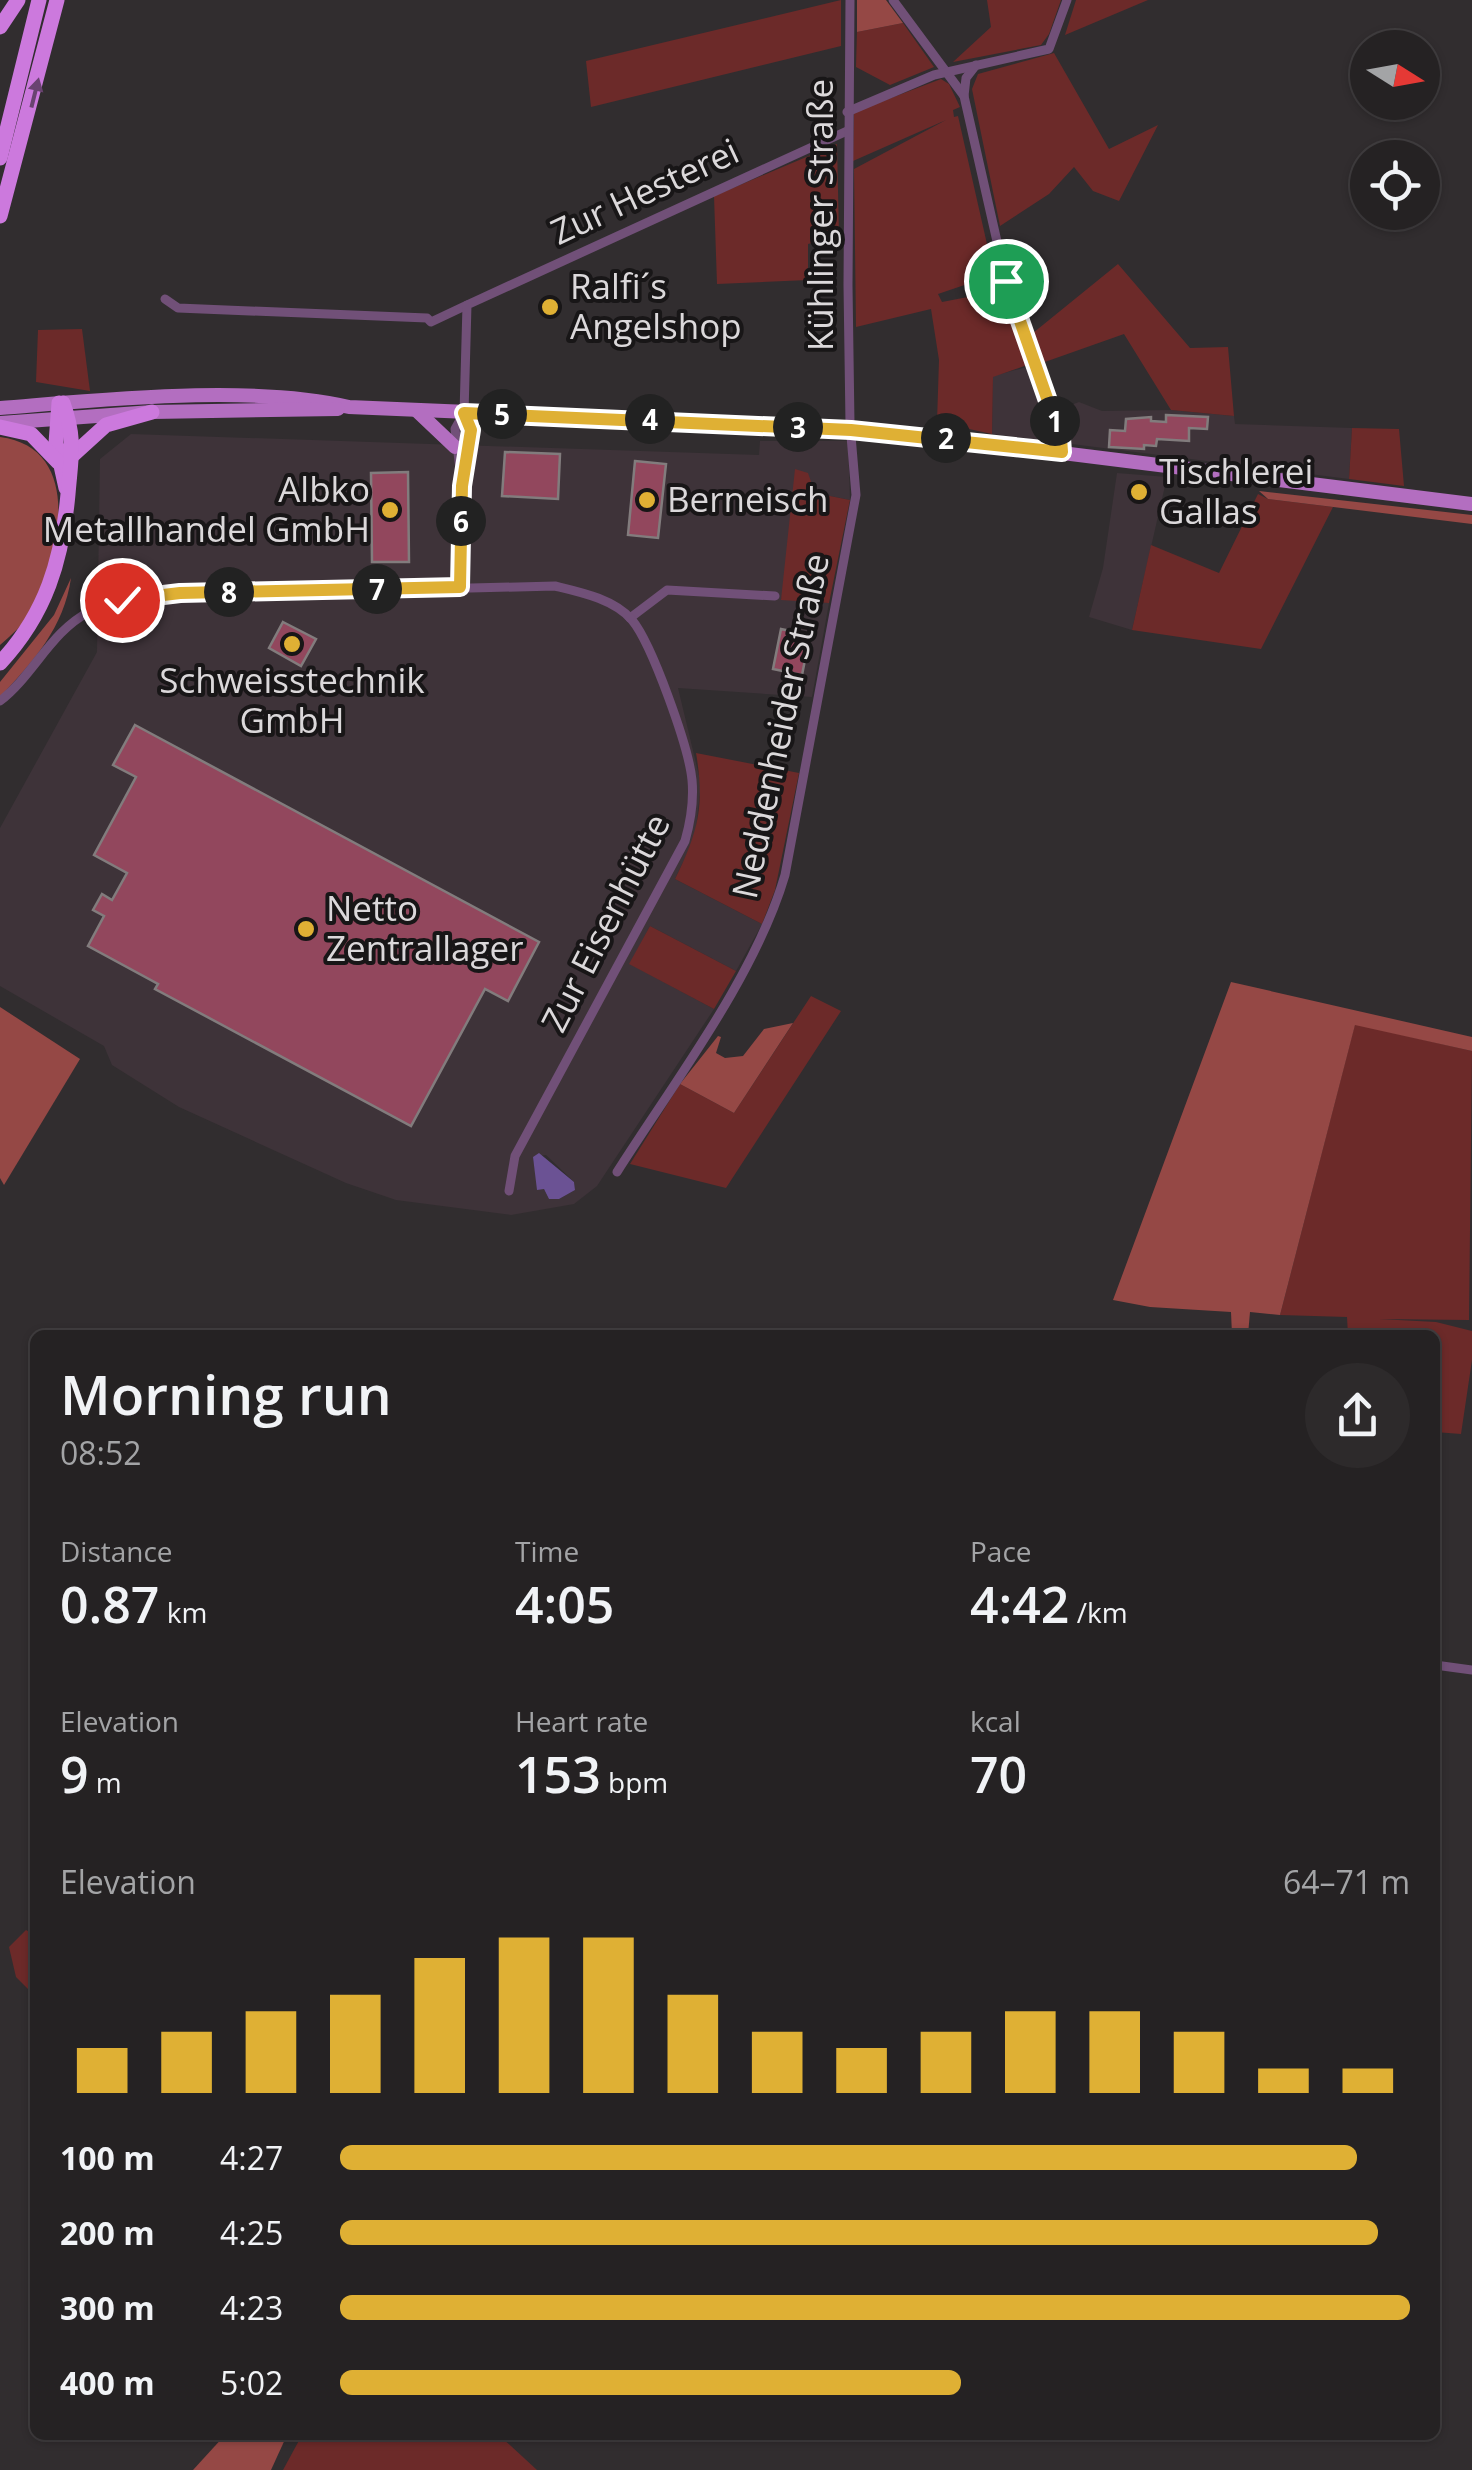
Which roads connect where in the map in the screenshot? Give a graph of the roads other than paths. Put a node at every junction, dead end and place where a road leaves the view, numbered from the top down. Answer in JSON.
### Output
{"nodes":[{"id":1,"x":18,"y":0,"type":"edge"},
{"id":2,"x":39,"y":0,"type":"edge"},
{"id":3,"x":56,"y":0,"type":"edge"},
{"id":4,"x":850,"y":0,"type":"edge"},
{"id":5,"x":893,"y":0,"type":"edge"},
{"id":6,"x":1067,"y":0,"type":"edge"},
{"id":7,"x":0,"y":28,"type":"edge"},
{"id":8,"x":976,"y":65,"type":"junction"},
{"id":9,"x":948,"y":71,"type":"junction"},
{"id":10,"x":964,"y":96,"type":"junction"},
{"id":11,"x":847,"y":112,"type":"junction"},
{"id":12,"x":847,"y":131,"type":"junction"},
{"id":13,"x":0,"y":158,"type":"edge"},
{"id":14,"x":0,"y":216,"type":"edge"},
{"id":15,"x":166,"y":299,"type":"dead end"},
{"id":16,"x":467,"y":305,"type":"junction"},
{"id":17,"x":348,"y":407,"type":"junction"},
{"id":18,"x":0,"y":408,"type":"edge"},
{"id":19,"x":62,"y":410,"type":"junction"},
{"id":20,"x":416,"y":410,"type":"junction"},
{"id":21,"x":152,"y":412,"type":"junction"},
{"id":22,"x":464,"y":413,"type":"junction"},
{"id":23,"x":0,"y":425,"type":"edge"},
{"id":24,"x":851,"y":430,"type":"junction"},
{"id":25,"x":455,"y":447,"type":"junction"},
{"id":26,"x":1062,"y":452,"type":"junction"},
{"id":27,"x":66,"y":459,"type":"junction"},
{"id":28,"x":462,"y":486,"type":"junction"},
{"id":29,"x":1472,"y":504,"type":"edge"},
{"id":30,"x":460,"y":587,"type":"junction"},
{"id":31,"x":775,"y":596,"type":"dead end"},
{"id":32,"x":630,"y":618,"type":"junction"},
{"id":33,"x":1,"y":661,"type":"edge"},
{"id":34,"x":0,"y":701,"type":"edge"},
{"id":35,"x":617,"y":1172,"type":"dead end"},
{"id":36,"x":508,"y":1190,"type":"dead end"},
{"id":37,"x":1440,"y":1666,"type":"edge"},
{"id":38,"x":1472,"y":1670,"type":"edge"}],
"edges":[{"from":1,"to":7,"type":"highway"},
{"from":2,"to":13,"type":"highway"},
{"from":14,"to":3,"type":"highway","one_way":true},
{"from":4,"to":11,"type":"street","name":"Kühlinger Straße"},
{"from":5,"to":9,"type":"street"},
{"from":6,"to":8,"type":"street"},
{"from":8,"to":9,"type":"street"},
{"from":8,"to":10,"type":"street"},
{"from":9,"to":10,"type":"street"},
{"from":9,"to":11,"type":"street"},
{"from":10,"to":26,"type":"street"},
{"from":11,"to":12,"type":"street","name":"Kühlinger Straße"},
{"from":12,"to":16,"type":"street","name":"Zur Hesterei"},
{"from":12,"to":24,"type":"street","name":"Kühlinger Straße"},
{"from":15,"to":16,"type":"street","name":"Zur Hesterei"},
{"from":16,"to":22,"type":"street"},
{"from":17,"to":19,"type":"main road"},
{"from":17,"to":20,"type":"main road"},
{"from":17,"to":21,"type":"main road"},
{"from":18,"to":19,"type":"main road"},
{"from":19,"to":21,"type":"main road"},
{"from":19,"to":23,"type":"main road"},
{"from":19,"to":27,"type":"highway"},
{"from":20,"to":22,"type":"main road"},
{"from":20,"to":25,"type":"main road"},
{"from":21,"to":27,"type":"highway"},
{"from":22,"to":24,"type":"main road"},
{"from":22,"to":25,"type":"street"},
{"from":22,"to":28,"type":"street"},
{"from":23,"to":27,"type":"highway"},
{"from":24,"to":26,"type":"main road"},
{"from":24,"to":35,"type":"street","name":"Neddenheider Straße"},
{"from":25,"to":28,"type":"street"},
{"from":26,"to":29,"type":"main road"},
{"from":27,"to":33,"type":"highway"},
{"from":28,"to":30,"type":"street"},
{"from":30,"to":32,"type":"street"},
{"from":30,"to":34,"type":"street"},
{"from":31,"to":32,"type":"street"},
{"from":32,"to":36,"type":"street","name":"Zur Eisenhütte"},
{"from":37,"to":38,"type":"street"}]}
